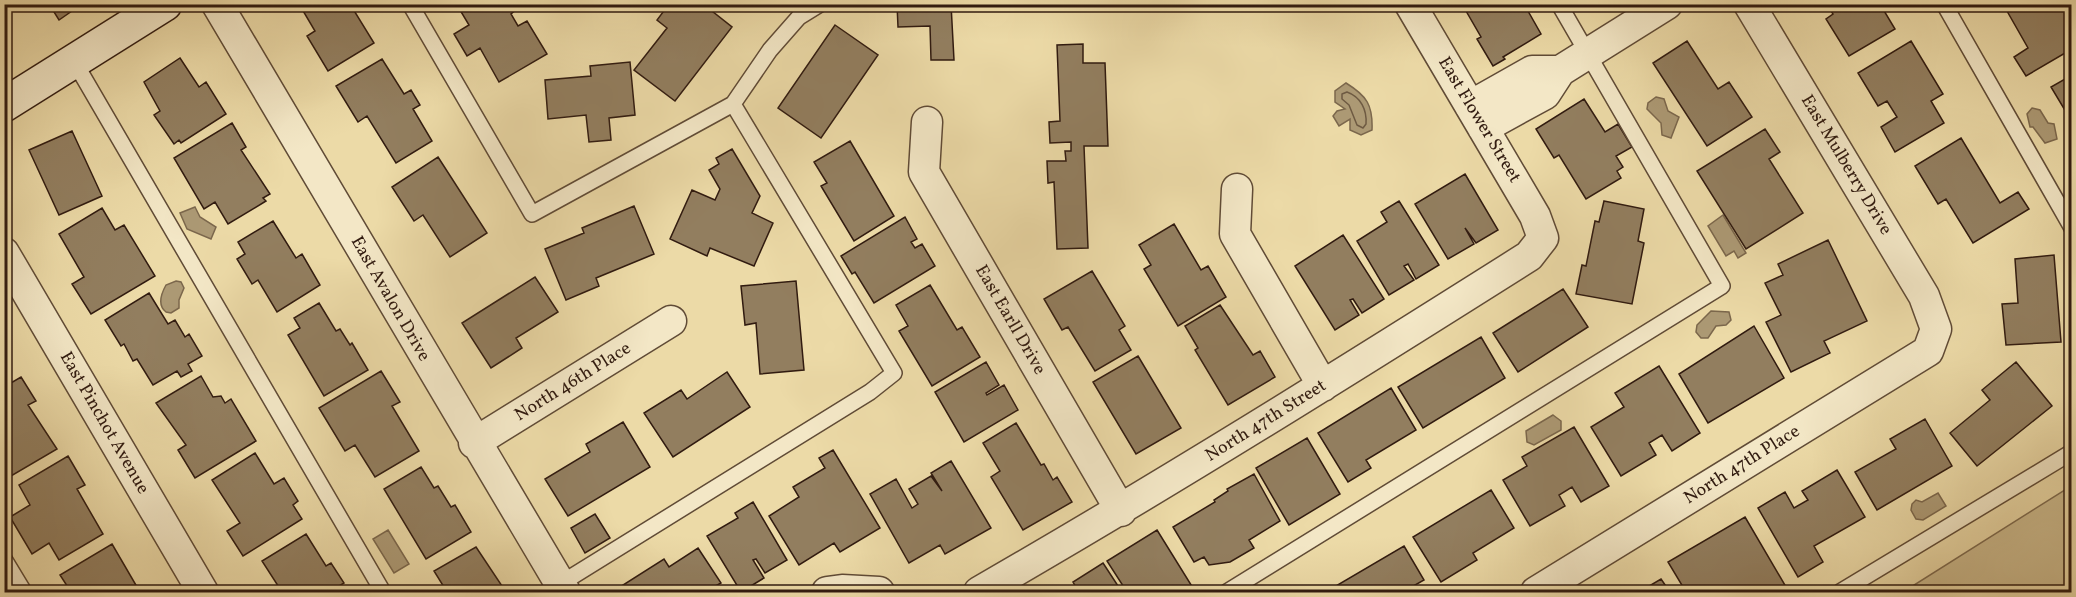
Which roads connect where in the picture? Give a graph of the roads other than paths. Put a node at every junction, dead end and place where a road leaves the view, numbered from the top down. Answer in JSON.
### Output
{"nodes":[{"id":1,"x":165,"y":4,"type":"edge"},
{"id":2,"x":216,"y":4,"type":"edge"},
{"id":3,"x":410,"y":4,"type":"edge"},
{"id":4,"x":820,"y":4,"type":"edge"},
{"id":5,"x":1410,"y":4,"type":"edge"},
{"id":6,"x":1559,"y":4,"type":"edge"},
{"id":7,"x":1667,"y":4,"type":"edge"},
{"id":8,"x":1749,"y":4,"type":"edge"},
{"id":9,"x":1944,"y":4,"type":"edge"},
{"id":10,"x":796,"y":11,"type":"edge"},
{"id":11,"x":1588,"y":53,"type":"junction"},
{"id":12,"x":74,"y":61,"type":"junction"},
{"id":13,"x":733,"y":104,"type":"junction"},
{"id":14,"x":4,"y":105,"type":"edge"},
{"id":15,"x":1477,"y":117,"type":"junction"},
{"id":16,"x":927,"y":122,"type":"dead end"},
{"id":17,"x":1237,"y":189,"type":"dead end"},
{"id":18,"x":2072,"y":228,"type":"edge"},
{"id":19,"x":1544,"y":238,"type":"joint"},
{"id":20,"x":4,"y":252,"type":"edge"},
{"id":21,"x":671,"y":321,"type":"dead end"},
{"id":22,"x":1936,"y":329,"type":"joint"},
{"id":23,"x":1323,"y":386,"type":"junction"},
{"id":24,"x":474,"y":443,"type":"junction"},
{"id":25,"x":2072,"y":452,"type":"edge"},
{"id":26,"x":1121,"y":511,"type":"junction"},
{"id":27,"x":4,"y":559,"type":"edge"},
{"id":28,"x":562,"y":588,"type":"edge"},
{"id":29,"x":24,"y":592,"type":"edge"},
{"id":30,"x":203,"y":592,"type":"edge"},
{"id":31,"x":383,"y":592,"type":"edge"},
{"id":32,"x":827,"y":592,"type":"edge"},
{"id":33,"x":879,"y":592,"type":"edge"},
{"id":34,"x":979,"y":592,"type":"edge"},
{"id":35,"x":1227,"y":592,"type":"edge"},
{"id":36,"x":1536,"y":592,"type":"edge"},
{"id":37,"x":1840,"y":592,"type":"edge"}],
"edges":[{"from":1,"to":12,"type":"street"},
{"from":2,"to":24,"type":"street","name":"East Avalon Drive"},
{"from":3,"to":13,"type":"lane"},
{"from":4,"to":10,"type":"lane"},
{"from":5,"to":15,"type":"street","name":"East Flower Street"},
{"from":6,"to":11,"type":"lane"},
{"from":7,"to":11,"type":"street"},
{"from":8,"to":22,"type":"street","name":"East Mulberry Drive"},
{"from":9,"to":18,"type":"lane"},
{"from":10,"to":13,"type":"lane"},
{"from":11,"to":15,"type":"street"},
{"from":11,"to":35,"type":"lane"},
{"from":12,"to":14,"type":"street"},
{"from":12,"to":31,"type":"lane"},
{"from":13,"to":28,"type":"lane"},
{"from":15,"to":19,"type":"street","name":"East Flower Street"},
{"from":16,"to":26,"type":"street","name":"East Earll Drive"},
{"from":17,"to":23,"type":"street"},
{"from":19,"to":23,"type":"street","name":"North 47th Street"},
{"from":20,"to":30,"type":"street","name":"East Pinchot Avenue"},
{"from":21,"to":24,"type":"street","name":"North 46th Place"},
{"from":22,"to":36,"type":"street","name":"North 47th Place"},
{"from":23,"to":26,"type":"street","name":"North 47th Street"},
{"from":24,"to":28,"type":"street","name":"East Avalon Drive"},
{"from":25,"to":37,"type":"lane"},
{"from":26,"to":34,"type":"street","name":"North 47th Street"},
{"from":27,"to":29,"type":"lane"},
{"from":32,"to":33,"type":"street"}]}
